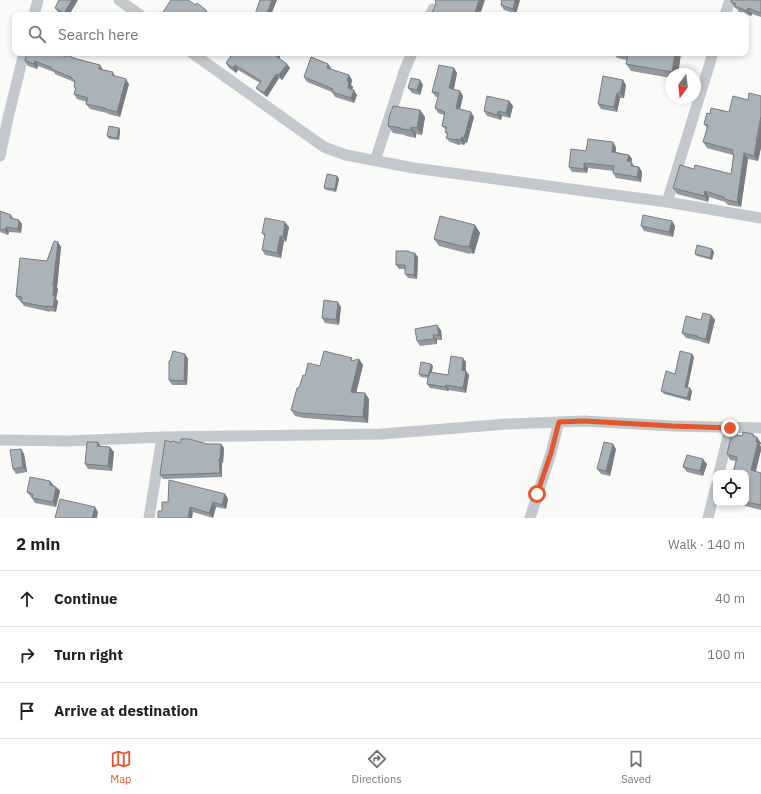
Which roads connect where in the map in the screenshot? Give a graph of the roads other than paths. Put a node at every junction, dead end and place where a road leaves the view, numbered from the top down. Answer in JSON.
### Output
{"nodes":[{"id":1,"x":38,"y":0,"type":"edge"},
{"id":2,"x":119,"y":0,"type":"edge"},
{"id":3,"x":730,"y":0,"type":"edge"},
{"id":4,"x":35,"y":12,"type":"edge"},
{"id":5,"x":136,"y":12,"type":"edge"},
{"id":6,"x":727,"y":12,"type":"edge"},
{"id":7,"x":23,"y":56,"type":"edge"},
{"id":8,"x":196,"y":56,"type":"edge"},
{"id":9,"x":411,"y":56,"type":"edge"},
{"id":10,"x":712,"y":56,"type":"edge"},
{"id":11,"x":0,"y":156,"type":"edge"},
{"id":12,"x":375,"y":161,"type":"junction"},
{"id":13,"x":667,"y":202,"type":"junction"},
{"id":14,"x":761,"y":218,"type":"edge"},
{"id":15,"x":559,"y":422,"type":"junction"},
{"id":16,"x":730,"y":428,"type":"junction"},
{"id":17,"x":761,"y":428,"type":"edge"},
{"id":18,"x":162,"y":437,"type":"junction"},
{"id":19,"x":0,"y":440,"type":"edge"},
{"id":20,"x":720,"y":470,"type":"edge"},
{"id":21,"x":713,"y":498,"type":"edge"},
{"id":22,"x":149,"y":518,"type":"edge"},
{"id":23,"x":530,"y":518,"type":"edge"},
{"id":24,"x":708,"y":518,"type":"edge"}],
"edges":[{"from":1,"to":4,"type":"street"},
{"from":2,"to":5,"type":"street"},
{"from":3,"to":6,"type":"street"},
{"from":7,"to":11,"type":"street"},
{"from":8,"to":12,"type":"street"},
{"from":9,"to":12,"type":"street"},
{"from":10,"to":13,"type":"street"},
{"from":12,"to":13,"type":"street"},
{"from":13,"to":14,"type":"street"},
{"from":15,"to":16,"type":"street"},
{"from":15,"to":18,"type":"street"},
{"from":15,"to":23,"type":"street"},
{"from":16,"to":17,"type":"street"},
{"from":16,"to":20,"type":"street"},
{"from":18,"to":19,"type":"street"},
{"from":18,"to":22,"type":"street"},
{"from":21,"to":24,"type":"street"}]}
